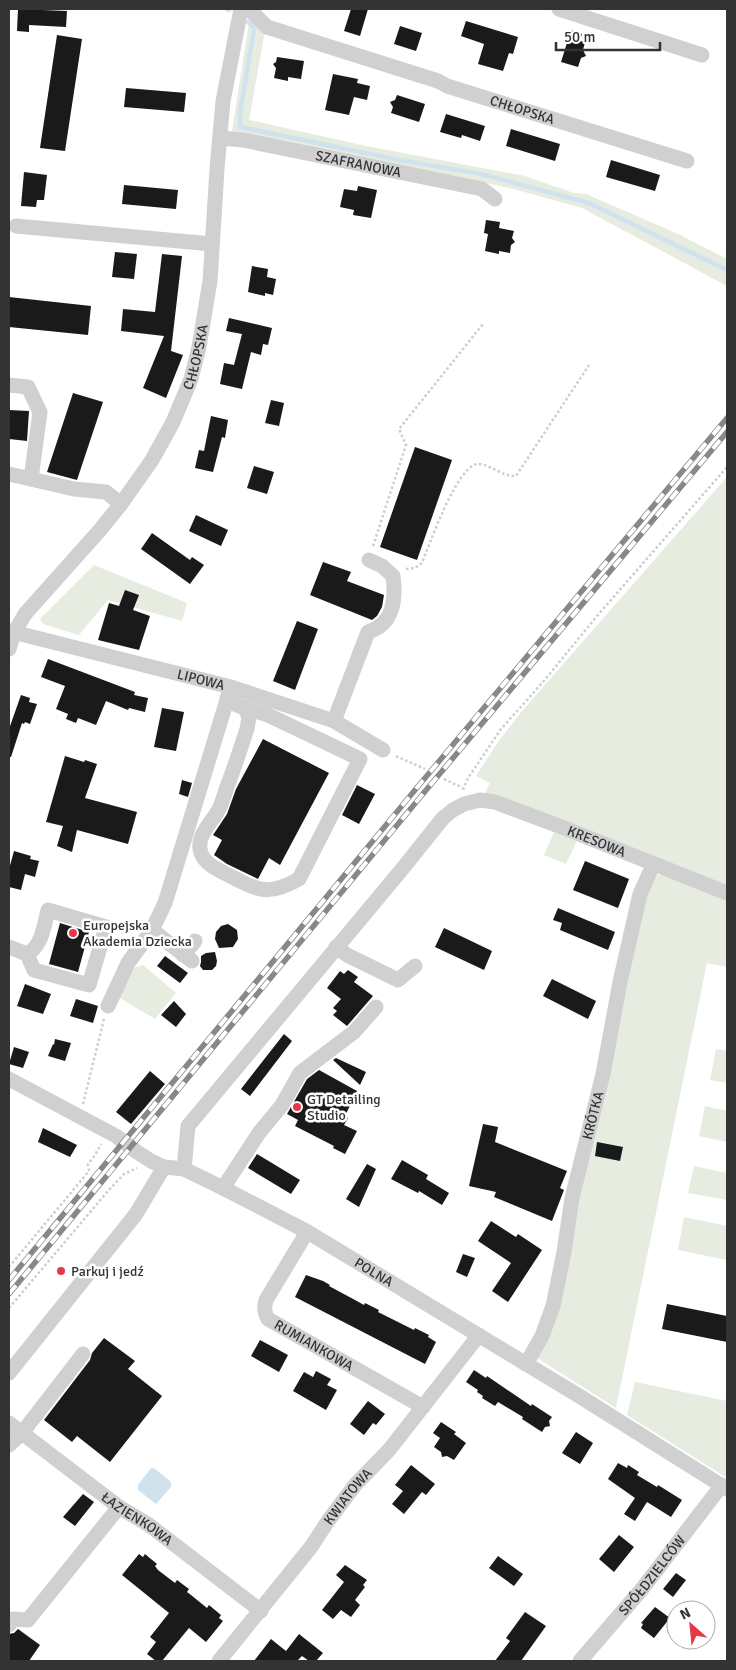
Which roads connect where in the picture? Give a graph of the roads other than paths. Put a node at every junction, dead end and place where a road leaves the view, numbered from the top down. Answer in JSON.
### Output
{"nodes":[{"id":1,"x":240,"y":9,"type":"edge"},
{"id":2,"x":249,"y":9,"type":"edge"},
{"id":3,"x":559,"y":9,"type":"edge"},
{"id":4,"x":702,"y":55,"type":"dead end"},
{"id":5,"x":220,"y":138,"type":"junction"},
{"id":6,"x":687,"y":162,"type":"dead end"},
{"id":7,"x":495,"y":199,"type":"dead end"},
{"id":8,"x":16,"y":226,"type":"dead end"},
{"id":9,"x":212,"y":244,"type":"junction"},
{"id":10,"x":9,"y":385,"type":"edge"},
{"id":11,"x":9,"y":474,"type":"edge"},
{"id":12,"x":32,"y":479,"type":"junction"},
{"id":13,"x":121,"y":504,"type":"junction"},
{"id":14,"x":369,"y":560,"type":"road end"},
{"id":15,"x":12,"y":632,"type":"edge"},
{"id":16,"x":9,"y":649,"type":"edge"},
{"id":17,"x":229,"y":693,"type":"junction"},
{"id":18,"x":244,"y":707,"type":"junction"},
{"id":19,"x":334,"y":721,"type":"junction"},
{"id":20,"x":384,"y":750,"type":"road end"},
{"id":21,"x":653,"y":865,"type":"junction"},
{"id":22,"x":727,"y":893,"type":"edge"},
{"id":23,"x":152,"y":930,"type":"junction"},
{"id":24,"x":195,"y":941,"type":"dead end"},
{"id":25,"x":9,"y":947,"type":"edge"},
{"id":26,"x":336,"y":947,"type":"junction"},
{"id":27,"x":27,"y":954,"type":"junction"},
{"id":28,"x":415,"y":966,"type":"dead end"},
{"id":29,"x":108,"y":1006,"type":"road end"},
{"id":30,"x":376,"y":1007,"type":"dead end"},
{"id":31,"x":9,"y":1079,"type":"edge"},
{"id":32,"x":157,"y":1164,"type":"junction"},
{"id":33,"x":184,"y":1169,"type":"junction"},
{"id":34,"x":224,"y":1188,"type":"junction"},
{"id":35,"x":307,"y":1232,"type":"junction"},
{"id":36,"x":479,"y":1335,"type":"junction"},
{"id":37,"x":83,"y":1354,"type":"dead end"},
{"id":38,"x":526,"y":1364,"type":"junction"},
{"id":39,"x":9,"y":1373,"type":"edge"},
{"id":40,"x":423,"y":1407,"type":"junction"},
{"id":41,"x":15,"y":1427,"type":"edge"},
{"id":42,"x":9,"y":1445,"type":"edge"},
{"id":43,"x":725,"y":1487,"type":"edge"},
{"id":44,"x":119,"y":1507,"type":"junction"},
{"id":45,"x":261,"y":1610,"type":"junction"},
{"id":46,"x":9,"y":1625,"type":"edge"},
{"id":47,"x":219,"y":1661,"type":"edge"},
{"id":48,"x":580,"y":1661,"type":"edge"}],
"edges":[{"from":1,"to":5,"type":"street","name":"CHŁOPSKA"},
{"from":2,"to":6,"type":"street","name":"CHŁOPSKA"},
{"from":3,"to":4,"type":"street"},
{"from":5,"to":7,"type":"street","name":"SZAFRANOWA"},
{"from":5,"to":9,"type":"street","name":"CHŁOPSKA"},
{"from":8,"to":9,"type":"street"},
{"from":9,"to":13,"type":"street","name":"CHŁOPSKA"},
{"from":10,"to":12,"type":"street"},
{"from":11,"to":12,"type":"street"},
{"from":12,"to":13,"type":"street"},
{"from":13,"to":15,"type":"street","name":"CHŁOPSKA"},
{"from":14,"to":19,"type":"street"},
{"from":15,"to":16,"type":"street","name":"CHŁOPSKA"},
{"from":15,"to":17,"type":"street","name":"LIPOWA"},
{"from":17,"to":18,"type":"street"},
{"from":17,"to":19,"type":"street","name":"LIPOWA"},
{"from":17,"to":23,"type":"street"},
{"from":18,"to":18,"type":"street"},
{"from":19,"to":20,"type":"street","name":"LIPOWA"},
{"from":21,"to":22,"type":"street","name":"KRESOWA"},
{"from":21,"to":26,"type":"street","name":"KRESOWA"},
{"from":21,"to":38,"type":"street","name":"KRÓTKA"},
{"from":23,"to":24,"type":"street"},
{"from":23,"to":29,"type":"street"},
{"from":25,"to":27,"type":"street"},
{"from":26,"to":28,"type":"street"},
{"from":26,"to":33,"type":"street"},
{"from":27,"to":27,"type":"street"},
{"from":30,"to":34,"type":"street"},
{"from":31,"to":32,"type":"street","name":"POLNA"},
{"from":32,"to":33,"type":"street","name":"POLNA"},
{"from":32,"to":39,"type":"street"},
{"from":33,"to":34,"type":"street","name":"POLNA"},
{"from":34,"to":35,"type":"street","name":"POLNA"},
{"from":35,"to":36,"type":"street","name":"POLNA"},
{"from":35,"to":40,"type":"street","name":"RUMIANKOWA"},
{"from":36,"to":38,"type":"street","name":"POLNA"},
{"from":36,"to":40,"type":"street","name":"KWIATOWA"},
{"from":37,"to":41,"type":"street"},
{"from":38,"to":43,"type":"street","name":"POLNA"},
{"from":40,"to":45,"type":"street","name":"KWIATOWA"},
{"from":41,"to":42,"type":"street"},
{"from":41,"to":44,"type":"street","name":"ŁAZIENKOWA"},
{"from":43,"to":48,"type":"street","name":"SPÓŁDZIELCÓW"},
{"from":44,"to":45,"type":"street","name":"ŁAZIENKOWA"},
{"from":44,"to":46,"type":"street"},
{"from":45,"to":47,"type":"street","name":"KWIATOWA"}]}
